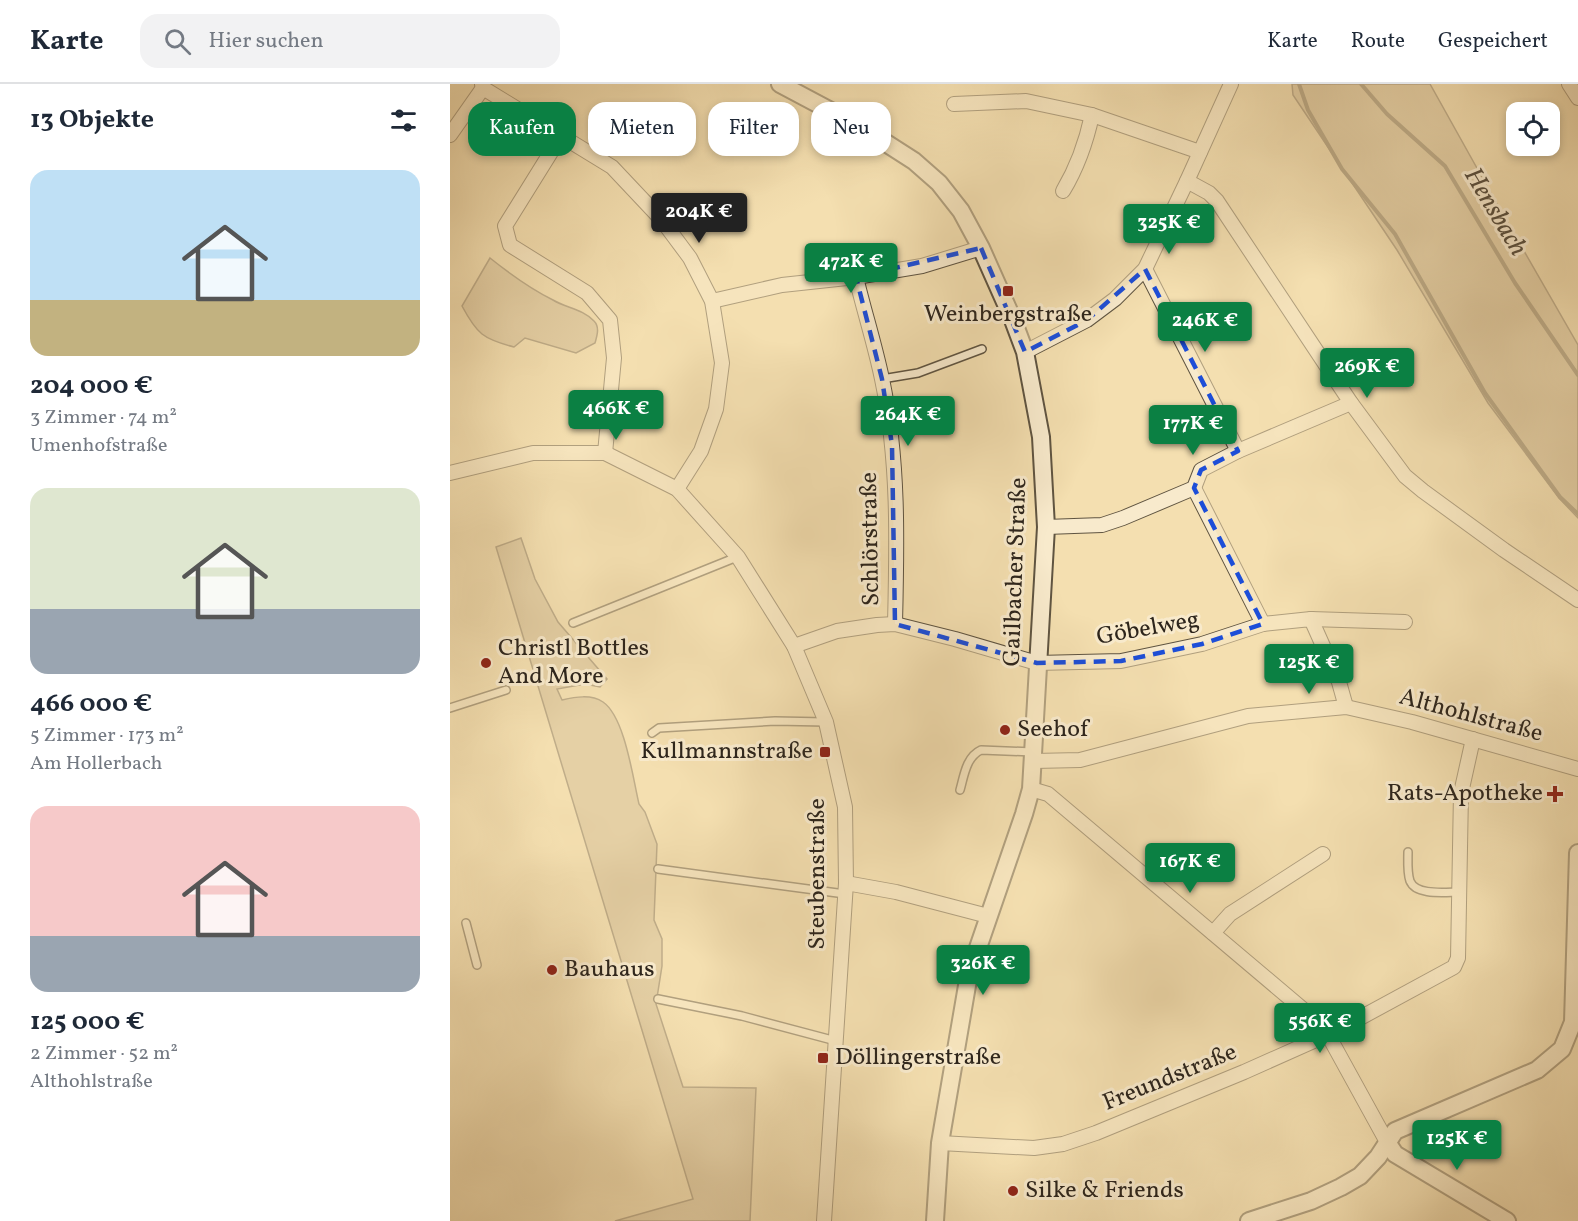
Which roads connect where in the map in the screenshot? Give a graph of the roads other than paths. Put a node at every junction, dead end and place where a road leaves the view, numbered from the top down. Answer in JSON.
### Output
{"nodes":[{"id":1,"x":780,"y":84,"type":"edge"},
{"id":2,"x":1231,"y":84,"type":"edge"},
{"id":3,"x":1569,"y":84,"type":"edge"},
{"id":4,"x":482,"y":86,"type":"edge"},
{"id":5,"x":1578,"y":98,"type":"edge"},
{"id":6,"x":507,"y":102,"type":"edge"},
{"id":7,"x":954,"y":104,"type":"dead end"},
{"id":8,"x":1092,"y":115,"type":"junction"},
{"id":9,"x":450,"y":135,"type":"edge"},
{"id":10,"x":576,"y":145,"type":"edge"},
{"id":11,"x":1200,"y":152,"type":"junction"},
{"id":12,"x":549,"y":156,"type":"edge"},
{"id":13,"x":1187,"y":182,"type":"junction"},
{"id":14,"x":1063,"y":191,"type":"dead end"},
{"id":15,"x":981,"y":248,"type":"junction"},
{"id":16,"x":1145,"y":269,"type":"junction"},
{"id":17,"x":856,"y":277,"type":"junction"},
{"id":18,"x":712,"y":301,"type":"junction"},
{"id":19,"x":982,"y":349,"type":"dead end"},
{"id":20,"x":1025,"y":352,"type":"junction"},
{"id":21,"x":882,"y":379,"type":"junction"},
{"id":22,"x":1351,"y":404,"type":"junction"},
{"id":23,"x":1238,"y":451,"type":"junction"},
{"id":24,"x":605,"y":453,"type":"junction"},
{"id":25,"x":450,"y":473,"type":"edge"},
{"id":26,"x":1194,"y":488,"type":"junction"},
{"id":27,"x":677,"y":489,"type":"junction"},
{"id":28,"x":1046,"y":527,"type":"junction"},
{"id":29,"x":738,"y":557,"type":"junction"},
{"id":30,"x":1578,"y":600,"type":"edge"},
{"id":31,"x":1311,"y":619,"type":"junction"},
{"id":32,"x":1405,"y":622,"type":"dead end"},
{"id":33,"x":573,"y":623,"type":"dead end"},
{"id":34,"x":895,"y":624,"type":"junction"},
{"id":35,"x":1263,"y":624,"type":"junction"},
{"id":36,"x":794,"y":646,"type":"junction"},
{"id":37,"x":1037,"y":663,"type":"junction"},
{"id":38,"x":506,"y":690,"type":"dead end"},
{"id":39,"x":1346,"y":707,"type":"junction"},
{"id":40,"x":450,"y":708,"type":"edge"},
{"id":41,"x":826,"y":722,"type":"junction"},
{"id":42,"x":652,"y":733,"type":"dead end"},
{"id":43,"x":1473,"y":740,"type":"junction"},
{"id":44,"x":1578,"y":768,"type":"edge"},
{"id":45,"x":1033,"y":770,"type":"junction"},
{"id":46,"x":960,"y":790,"type":"dead end"},
{"id":47,"x":1408,"y":852,"type":"dead end"},
{"id":48,"x":1578,"y":853,"type":"edge"},
{"id":49,"x":1323,"y":854,"type":"dead end"},
{"id":50,"x":658,"y":869,"type":"dead end"},
{"id":51,"x":845,"y":888,"type":"junction"},
{"id":52,"x":1459,"y":892,"type":"junction"},
{"id":53,"x":988,"y":916,"type":"junction"},
{"id":54,"x":466,"y":923,"type":"dead end"},
{"id":55,"x":1213,"y":933,"type":"junction"},
{"id":56,"x":477,"y":965,"type":"dead end"},
{"id":57,"x":1576,"y":968,"type":"edge"},
{"id":58,"x":658,"y":999,"type":"dead end"},
{"id":59,"x":1327,"y":1033,"type":"junction"},
{"id":60,"x":836,"y":1041,"type":"junction"},
{"id":61,"x":1387,"y":1142,"type":"junction"},
{"id":62,"x":940,"y":1143,"type":"junction"},
{"id":63,"x":824,"y":1221,"type":"edge"},
{"id":64,"x":935,"y":1221,"type":"edge"},
{"id":65,"x":1249,"y":1221,"type":"edge"},
{"id":66,"x":1507,"y":1221,"type":"edge"}],
"edges":[{"from":1,"to":15,"type":"street","name":"Gailbacher Straße"},
{"from":2,"to":11,"type":"street"},
{"from":3,"to":5,"type":"street"},
{"from":4,"to":6,"type":"street"},
{"from":4,"to":9,"type":"street"},
{"from":7,"to":8,"type":"street"},
{"from":8,"to":11,"type":"street"},
{"from":8,"to":14,"type":"street"},
{"from":10,"to":18,"type":"street"},
{"from":11,"to":13,"type":"street"},
{"from":12,"to":24,"type":"street"},
{"from":13,"to":16,"type":"street"},
{"from":13,"to":22,"type":"street"},
{"from":15,"to":17,"type":"street"},
{"from":15,"to":20,"type":"street","name":"Gailbacher Straße"},
{"from":16,"to":20,"type":"street"},
{"from":16,"to":23,"type":"street"},
{"from":17,"to":18,"type":"street"},
{"from":17,"to":21,"type":"street","name":"Schlörstraße"},
{"from":18,"to":27,"type":"street"},
{"from":19,"to":21,"type":"lane"},
{"from":20,"to":28,"type":"street","name":"Gailbacher Straße"},
{"from":21,"to":34,"type":"street","name":"Schlörstraße"},
{"from":22,"to":23,"type":"street"},
{"from":22,"to":30,"type":"street"},
{"from":23,"to":26,"type":"street"},
{"from":24,"to":25,"type":"street","name":"Steubenstraße"},
{"from":24,"to":27,"type":"street","name":"Steubenstraße"},
{"from":26,"to":28,"type":"street"},
{"from":26,"to":35,"type":"street"},
{"from":27,"to":29,"type":"street","name":"Steubenstraße"},
{"from":28,"to":37,"type":"street","name":"Gailbacher Straße"},
{"from":29,"to":33,"type":"lane"},
{"from":29,"to":36,"type":"street","name":"Steubenstraße"},
{"from":31,"to":32,"type":"street","name":"Göbelweg"},
{"from":31,"to":35,"type":"street","name":"Göbelweg"},
{"from":31,"to":39,"type":"street"},
{"from":34,"to":36,"type":"street"},
{"from":34,"to":37,"type":"street"},
{"from":35,"to":37,"type":"street","name":"Göbelweg"},
{"from":36,"to":41,"type":"street","name":"Steubenstraße"},
{"from":37,"to":45,"type":"street","name":"Gailbacher Straße"},
{"from":38,"to":40,"type":"lane"},
{"from":39,"to":43,"type":"street","name":"Althohlstraße"},
{"from":39,"to":45,"type":"street","name":"Althohlstraße"},
{"from":41,"to":42,"type":"lane"},
{"from":41,"to":51,"type":"street","name":"Steubenstraße"},
{"from":43,"to":44,"type":"street","name":"Althohlstraße"},
{"from":43,"to":52,"type":"street","name":"Freundstraße"},
{"from":45,"to":46,"type":"lane"},
{"from":45,"to":53,"type":"street","name":"Gailbacher Straße"},
{"from":45,"to":55,"type":"street"},
{"from":47,"to":52,"type":"lane"},
{"from":48,"to":57,"type":"street"},
{"from":49,"to":55,"type":"street"},
{"from":50,"to":51,"type":"lane"},
{"from":51,"to":53,"type":"street"},
{"from":51,"to":60,"type":"street","name":"Steubenstraße"},
{"from":52,"to":59,"type":"street","name":"Freundstraße"},
{"from":53,"to":62,"type":"street","name":"Gailbacher Straße"},
{"from":54,"to":56,"type":"lane"},
{"from":55,"to":59,"type":"street"},
{"from":57,"to":61,"type":"street"},
{"from":58,"to":60,"type":"lane"},
{"from":59,"to":61,"type":"street"},
{"from":59,"to":62,"type":"street","name":"Freundstraße"},
{"from":60,"to":63,"type":"street","name":"Steubenstraße"},
{"from":61,"to":65,"type":"street"},
{"from":61,"to":66,"type":"street"},
{"from":62,"to":64,"type":"street","name":"Gailbacher Straße"}]}
